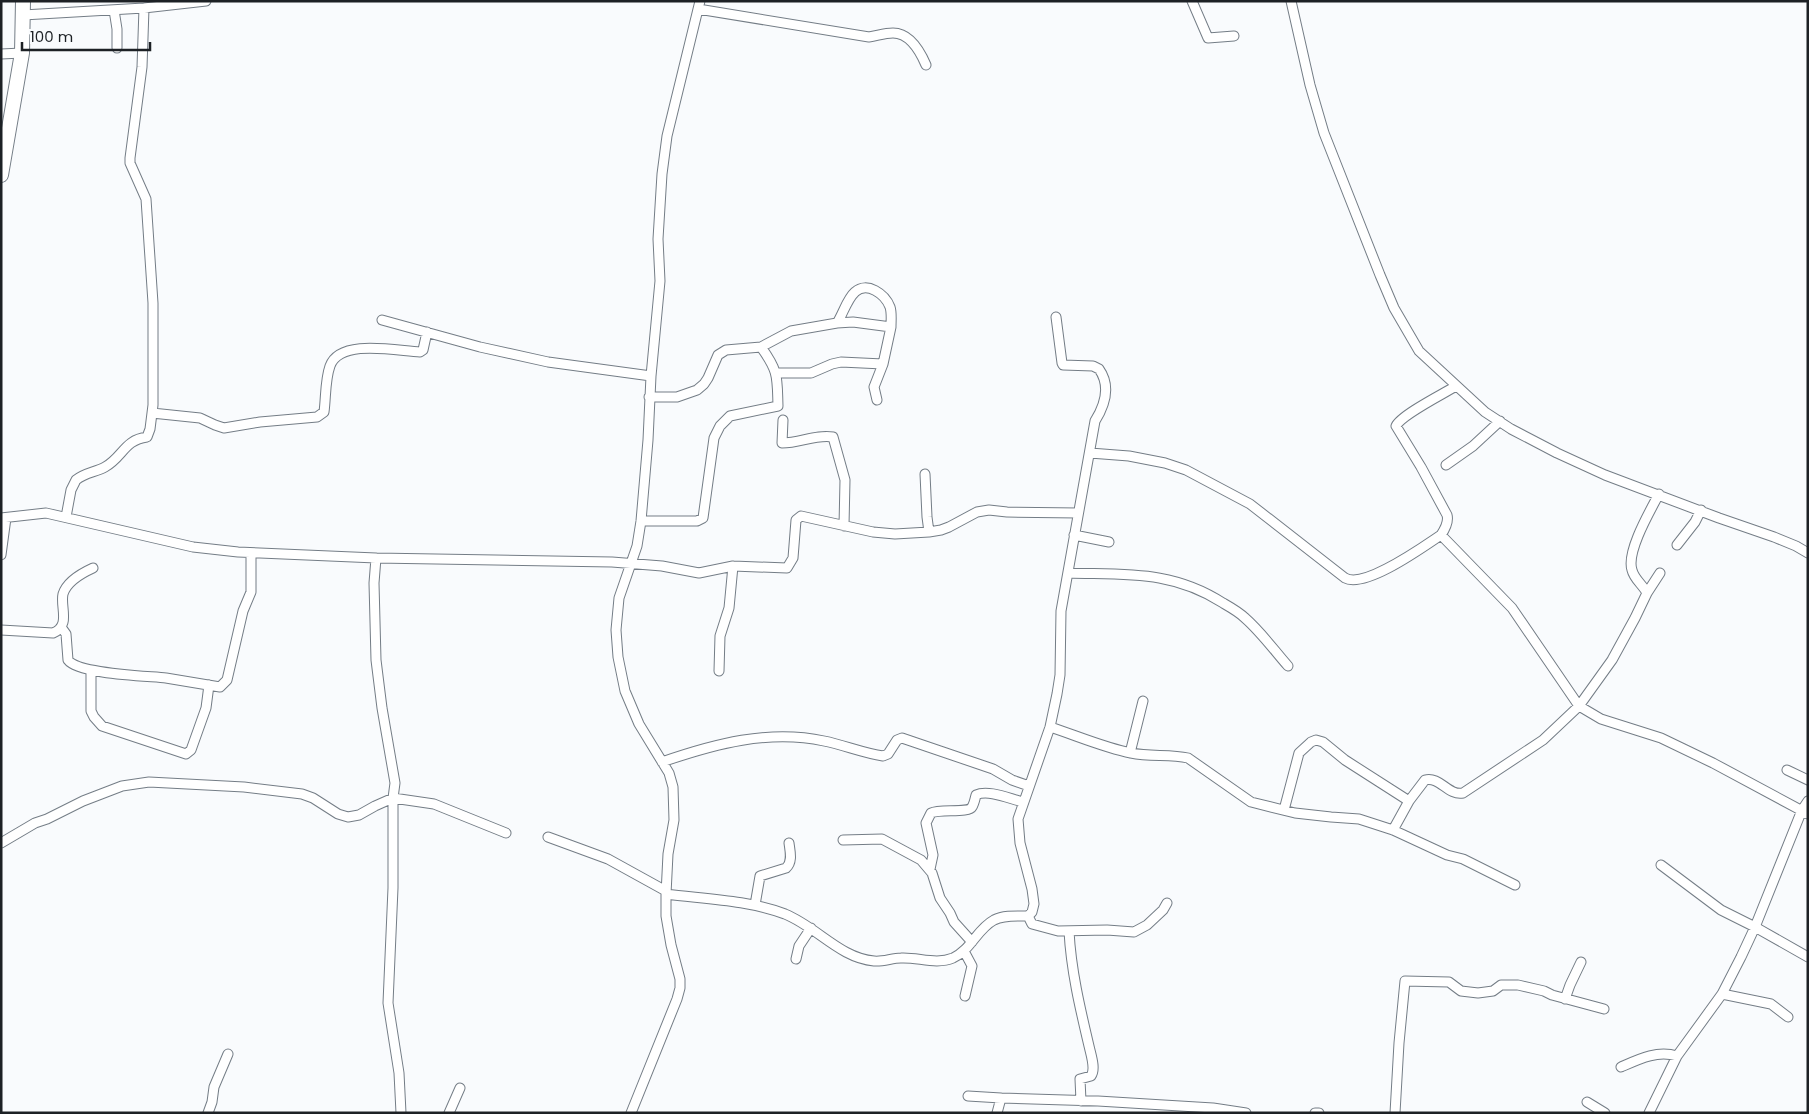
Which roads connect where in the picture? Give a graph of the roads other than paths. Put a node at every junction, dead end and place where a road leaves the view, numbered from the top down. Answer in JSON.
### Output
{"nodes":[{"id":1,"x":206,"y":1,"type":"edge"},
{"id":2,"x":1192,"y":1,"type":"edge"},
{"id":3,"x":1291,"y":1,"type":"edge"},
{"id":4,"x":699,"y":5,"type":"edge"},
{"id":5,"x":23,"y":8,"type":"edge"},
{"id":6,"x":144,"y":8,"type":"junction"},
{"id":7,"x":114,"y":10,"type":"junction"},
{"id":8,"x":1234,"y":36,"type":"dead end"},
{"id":9,"x":117,"y":48,"type":"dead end"},
{"id":10,"x":1,"y":54,"type":"edge"},
{"id":11,"x":22,"y":54,"type":"junction"},
{"id":12,"x":926,"y":65,"type":"dead end"},
{"id":13,"x":1,"y":175,"type":"edge"},
{"id":14,"x":1056,"y":317,"type":"dead end"},
{"id":15,"x":382,"y":320,"type":"dead end"},
{"id":16,"x":837,"y":323,"type":"junction"},
{"id":17,"x":890,"y":327,"type":"junction"},
{"id":18,"x":427,"y":332,"type":"junction"},
{"id":19,"x":761,"y":347,"type":"junction"},
{"id":20,"x":883,"y":364,"type":"junction"},
{"id":21,"x":776,"y":373,"type":"junction"},
{"id":22,"x":651,"y":376,"type":"junction"},
{"id":23,"x":1456,"y":386,"type":"junction"},
{"id":24,"x":650,"y":397,"type":"junction"},
{"id":25,"x":877,"y":400,"type":"dead end"},
{"id":26,"x":152,"y":413,"type":"junction"},
{"id":27,"x":783,"y":420,"type":"dead end"},
{"id":28,"x":1500,"y":421,"type":"junction"},
{"id":29,"x":1090,"y":453,"type":"junction"},
{"id":30,"x":1446,"y":465,"type":"dead end"},
{"id":31,"x":925,"y":474,"type":"dead end"},
{"id":32,"x":1659,"y":494,"type":"junction"},
{"id":33,"x":1701,"y":510,"type":"junction"},
{"id":34,"x":1078,"y":512,"type":"junction"},
{"id":35,"x":4,"y":518,"type":"edge"},
{"id":36,"x":66,"y":518,"type":"junction"},
{"id":37,"x":641,"y":521,"type":"junction"},
{"id":38,"x":844,"y":526,"type":"junction"},
{"id":39,"x":929,"y":532,"type":"junction"},
{"id":40,"x":1074,"y":535,"type":"junction"},
{"id":41,"x":1441,"y":535,"type":"junction"},
{"id":42,"x":1109,"y":542,"type":"dead end"},
{"id":43,"x":1677,"y":545,"type":"dead end"},
{"id":44,"x":251,"y":553,"type":"junction"},
{"id":45,"x":1808,"y":553,"type":"edge"},
{"id":46,"x":1,"y":555,"type":"edge"},
{"id":47,"x":376,"y":558,"type":"junction"},
{"id":48,"x":632,"y":563,"type":"junction"},
{"id":49,"x":733,"y":566,"type":"junction"},
{"id":50,"x":93,"y":568,"type":"dead end"},
{"id":51,"x":1068,"y":573,"type":"junction"},
{"id":52,"x":1660,"y":573,"type":"dead end"},
{"id":53,"x":1648,"y":593,"type":"junction"},
{"id":54,"x":61,"y":627,"type":"junction"},
{"id":55,"x":1,"y":630,"type":"edge"},
{"id":56,"x":1288,"y":666,"type":"dead end"},
{"id":57,"x":91,"y":670,"type":"junction"},
{"id":58,"x":718,"y":671,"type":"dead end"},
{"id":59,"x":209,"y":685,"type":"junction"},
{"id":60,"x":1143,"y":701,"type":"dead end"},
{"id":61,"x":1579,"y":706,"type":"junction"},
{"id":62,"x":1050,"y":727,"type":"junction"},
{"id":63,"x":1130,"y":753,"type":"junction"},
{"id":64,"x":662,"y":762,"type":"junction"},
{"id":65,"x":1787,"y":770,"type":"dead end"},
{"id":66,"x":1808,"y":780,"type":"edge"},
{"id":67,"x":1029,"y":786,"type":"junction"},
{"id":68,"x":394,"y":798,"type":"junction"},
{"id":69,"x":1409,"y":801,"type":"junction"},
{"id":70,"x":1808,"y":801,"type":"edge"},
{"id":71,"x":1023,"y":802,"type":"junction"},
{"id":72,"x":1284,"y":810,"type":"junction"},
{"id":73,"x":1805,"y":812,"type":"edge"},
{"id":74,"x":1393,"y":830,"type":"junction"},
{"id":75,"x":506,"y":833,"type":"dead end"},
{"id":76,"x":548,"y":837,"type":"dead end"},
{"id":77,"x":842,"y":840,"type":"dead end"},
{"id":78,"x":1,"y":843,"type":"edge"},
{"id":79,"x":789,"y":843,"type":"dead end"},
{"id":80,"x":1661,"y":865,"type":"dead end"},
{"id":81,"x":930,"y":869,"type":"junction"},
{"id":82,"x":1516,"y":885,"type":"dead end"},
{"id":83,"x":666,"y":892,"type":"junction"},
{"id":84,"x":1167,"y":903,"type":"dead end"},
{"id":85,"x":755,"y":905,"type":"junction"},
{"id":86,"x":1028,"y":916,"type":"junction"},
{"id":87,"x":1755,"y":927,"type":"junction"},
{"id":88,"x":811,"y":928,"type":"junction"},
{"id":89,"x":1068,"y":931,"type":"junction"},
{"id":90,"x":972,"y":942,"type":"junction"},
{"id":91,"x":964,"y":952,"type":"junction"},
{"id":92,"x":1808,"y":957,"type":"edge"},
{"id":93,"x":796,"y":959,"type":"dead end"},
{"id":94,"x":1582,"y":962,"type":"dead end"},
{"id":95,"x":1722,"y":994,"type":"junction"},
{"id":96,"x":965,"y":996,"type":"dead end"},
{"id":97,"x":1565,"y":999,"type":"junction"},
{"id":98,"x":1604,"y":1010,"type":"dead end"},
{"id":99,"x":1788,"y":1018,"type":"dead end"},
{"id":100,"x":228,"y":1054,"type":"dead end"},
{"id":101,"x":1677,"y":1056,"type":"junction"},
{"id":102,"x":1621,"y":1067,"type":"dead end"},
{"id":103,"x":460,"y":1088,"type":"dead end"},
{"id":104,"x":968,"y":1096,"type":"dead end"},
{"id":105,"x":1001,"y":1098,"type":"junction"},
{"id":106,"x":1081,"y":1101,"type":"junction"},
{"id":107,"x":1587,"y":1102,"type":"dead end"},
{"id":108,"x":1396,"y":1112,"type":"edge"},
{"id":109,"x":208,"y":1113,"type":"edge"},
{"id":110,"x":401,"y":1113,"type":"edge"},
{"id":111,"x":449,"y":1113,"type":"edge"},
{"id":112,"x":631,"y":1113,"type":"edge"},
{"id":113,"x":997,"y":1113,"type":"edge"},
{"id":114,"x":1246,"y":1113,"type":"edge"},
{"id":115,"x":1315,"y":1113,"type":"edge"},
{"id":116,"x":1319,"y":1113,"type":"edge"},
{"id":117,"x":1605,"y":1113,"type":"edge"},
{"id":118,"x":1649,"y":1113,"type":"edge"}],
"edges":[{"from":1,"to":6,"type":"street"},
{"from":2,"to":8,"type":"street"},
{"from":3,"to":23,"type":"street"},
{"from":4,"to":12,"type":"street"},
{"from":4,"to":22,"type":"street"},
{"from":5,"to":7,"type":"street"},
{"from":5,"to":11,"type":"highway"},
{"from":6,"to":7,"type":"street"},
{"from":6,"to":26,"type":"street"},
{"from":7,"to":9,"type":"street"},
{"from":10,"to":11,"type":"street"},
{"from":11,"to":13,"type":"highway"},
{"from":14,"to":29,"type":"street"},
{"from":15,"to":18,"type":"street"},
{"from":16,"to":17,"type":"street"},
{"from":16,"to":17,"type":"street"},
{"from":16,"to":19,"type":"street"},
{"from":17,"to":20,"type":"street"},
{"from":18,"to":22,"type":"street"},
{"from":18,"to":26,"type":"street"},
{"from":19,"to":21,"type":"street"},
{"from":19,"to":24,"type":"street"},
{"from":20,"to":21,"type":"street"},
{"from":20,"to":25,"type":"street"},
{"from":21,"to":37,"type":"street"},
{"from":22,"to":24,"type":"street"},
{"from":23,"to":28,"type":"street"},
{"from":23,"to":41,"type":"street"},
{"from":24,"to":37,"type":"street"},
{"from":26,"to":36,"type":"street"},
{"from":27,"to":38,"type":"street"},
{"from":28,"to":30,"type":"street"},
{"from":28,"to":32,"type":"street"},
{"from":29,"to":34,"type":"street"},
{"from":29,"to":41,"type":"street"},
{"from":31,"to":39,"type":"street"},
{"from":32,"to":33,"type":"street"},
{"from":32,"to":53,"type":"street"},
{"from":33,"to":43,"type":"street"},
{"from":33,"to":45,"type":"street"},
{"from":34,"to":39,"type":"street"},
{"from":34,"to":40,"type":"street"},
{"from":35,"to":36,"type":"street"},
{"from":35,"to":46,"type":"street"},
{"from":36,"to":44,"type":"street"},
{"from":37,"to":48,"type":"street"},
{"from":38,"to":39,"type":"street"},
{"from":38,"to":49,"type":"street"},
{"from":40,"to":42,"type":"street"},
{"from":40,"to":51,"type":"street"},
{"from":41,"to":61,"type":"street"},
{"from":44,"to":47,"type":"street"},
{"from":44,"to":59,"type":"street"},
{"from":47,"to":48,"type":"street"},
{"from":47,"to":68,"type":"street"},
{"from":48,"to":49,"type":"street"},
{"from":48,"to":64,"type":"street"},
{"from":49,"to":58,"type":"street"},
{"from":50,"to":54,"type":"street"},
{"from":51,"to":56,"type":"street"},
{"from":51,"to":62,"type":"street"},
{"from":52,"to":53,"type":"street"},
{"from":53,"to":61,"type":"street"},
{"from":54,"to":55,"type":"street"},
{"from":54,"to":57,"type":"street"},
{"from":57,"to":59,"type":"street"},
{"from":57,"to":59,"type":"street"},
{"from":60,"to":63,"type":"street"},
{"from":61,"to":69,"type":"street"},
{"from":61,"to":73,"type":"street"},
{"from":62,"to":63,"type":"street"},
{"from":62,"to":67,"type":"street"},
{"from":63,"to":72,"type":"street"},
{"from":64,"to":67,"type":"street"},
{"from":64,"to":83,"type":"street"},
{"from":65,"to":66,"type":"street"},
{"from":67,"to":71,"type":"street"},
{"from":68,"to":75,"type":"street"},
{"from":68,"to":78,"type":"street"},
{"from":68,"to":110,"type":"street"},
{"from":69,"to":72,"type":"street"},
{"from":69,"to":74,"type":"street"},
{"from":70,"to":73,"type":"street"},
{"from":71,"to":81,"type":"street"},
{"from":71,"to":86,"type":"street"},
{"from":72,"to":74,"type":"street"},
{"from":73,"to":87,"type":"street"},
{"from":74,"to":82,"type":"street"},
{"from":76,"to":83,"type":"street"},
{"from":77,"to":81,"type":"street"},
{"from":79,"to":85,"type":"street"},
{"from":80,"to":87,"type":"street"},
{"from":81,"to":90,"type":"street"},
{"from":83,"to":85,"type":"street"},
{"from":83,"to":112,"type":"street"},
{"from":84,"to":89,"type":"street"},
{"from":85,"to":88,"type":"street"},
{"from":86,"to":89,"type":"street"},
{"from":86,"to":90,"type":"street"},
{"from":87,"to":92,"type":"street"},
{"from":87,"to":95,"type":"street"},
{"from":88,"to":91,"type":"street"},
{"from":88,"to":93,"type":"street"},
{"from":89,"to":106,"type":"street"},
{"from":90,"to":91,"type":"street"},
{"from":91,"to":96,"type":"street"},
{"from":94,"to":97,"type":"street"},
{"from":95,"to":99,"type":"street"},
{"from":95,"to":101,"type":"street"},
{"from":97,"to":98,"type":"street"},
{"from":97,"to":108,"type":"street"},
{"from":100,"to":109,"type":"street"},
{"from":101,"to":102,"type":"street"},
{"from":101,"to":118,"type":"street"},
{"from":103,"to":111,"type":"street"},
{"from":104,"to":105,"type":"street"},
{"from":105,"to":106,"type":"street"},
{"from":105,"to":113,"type":"street"},
{"from":106,"to":114,"type":"street"},
{"from":107,"to":117,"type":"street"},
{"from":115,"to":116,"type":"street"}]}
